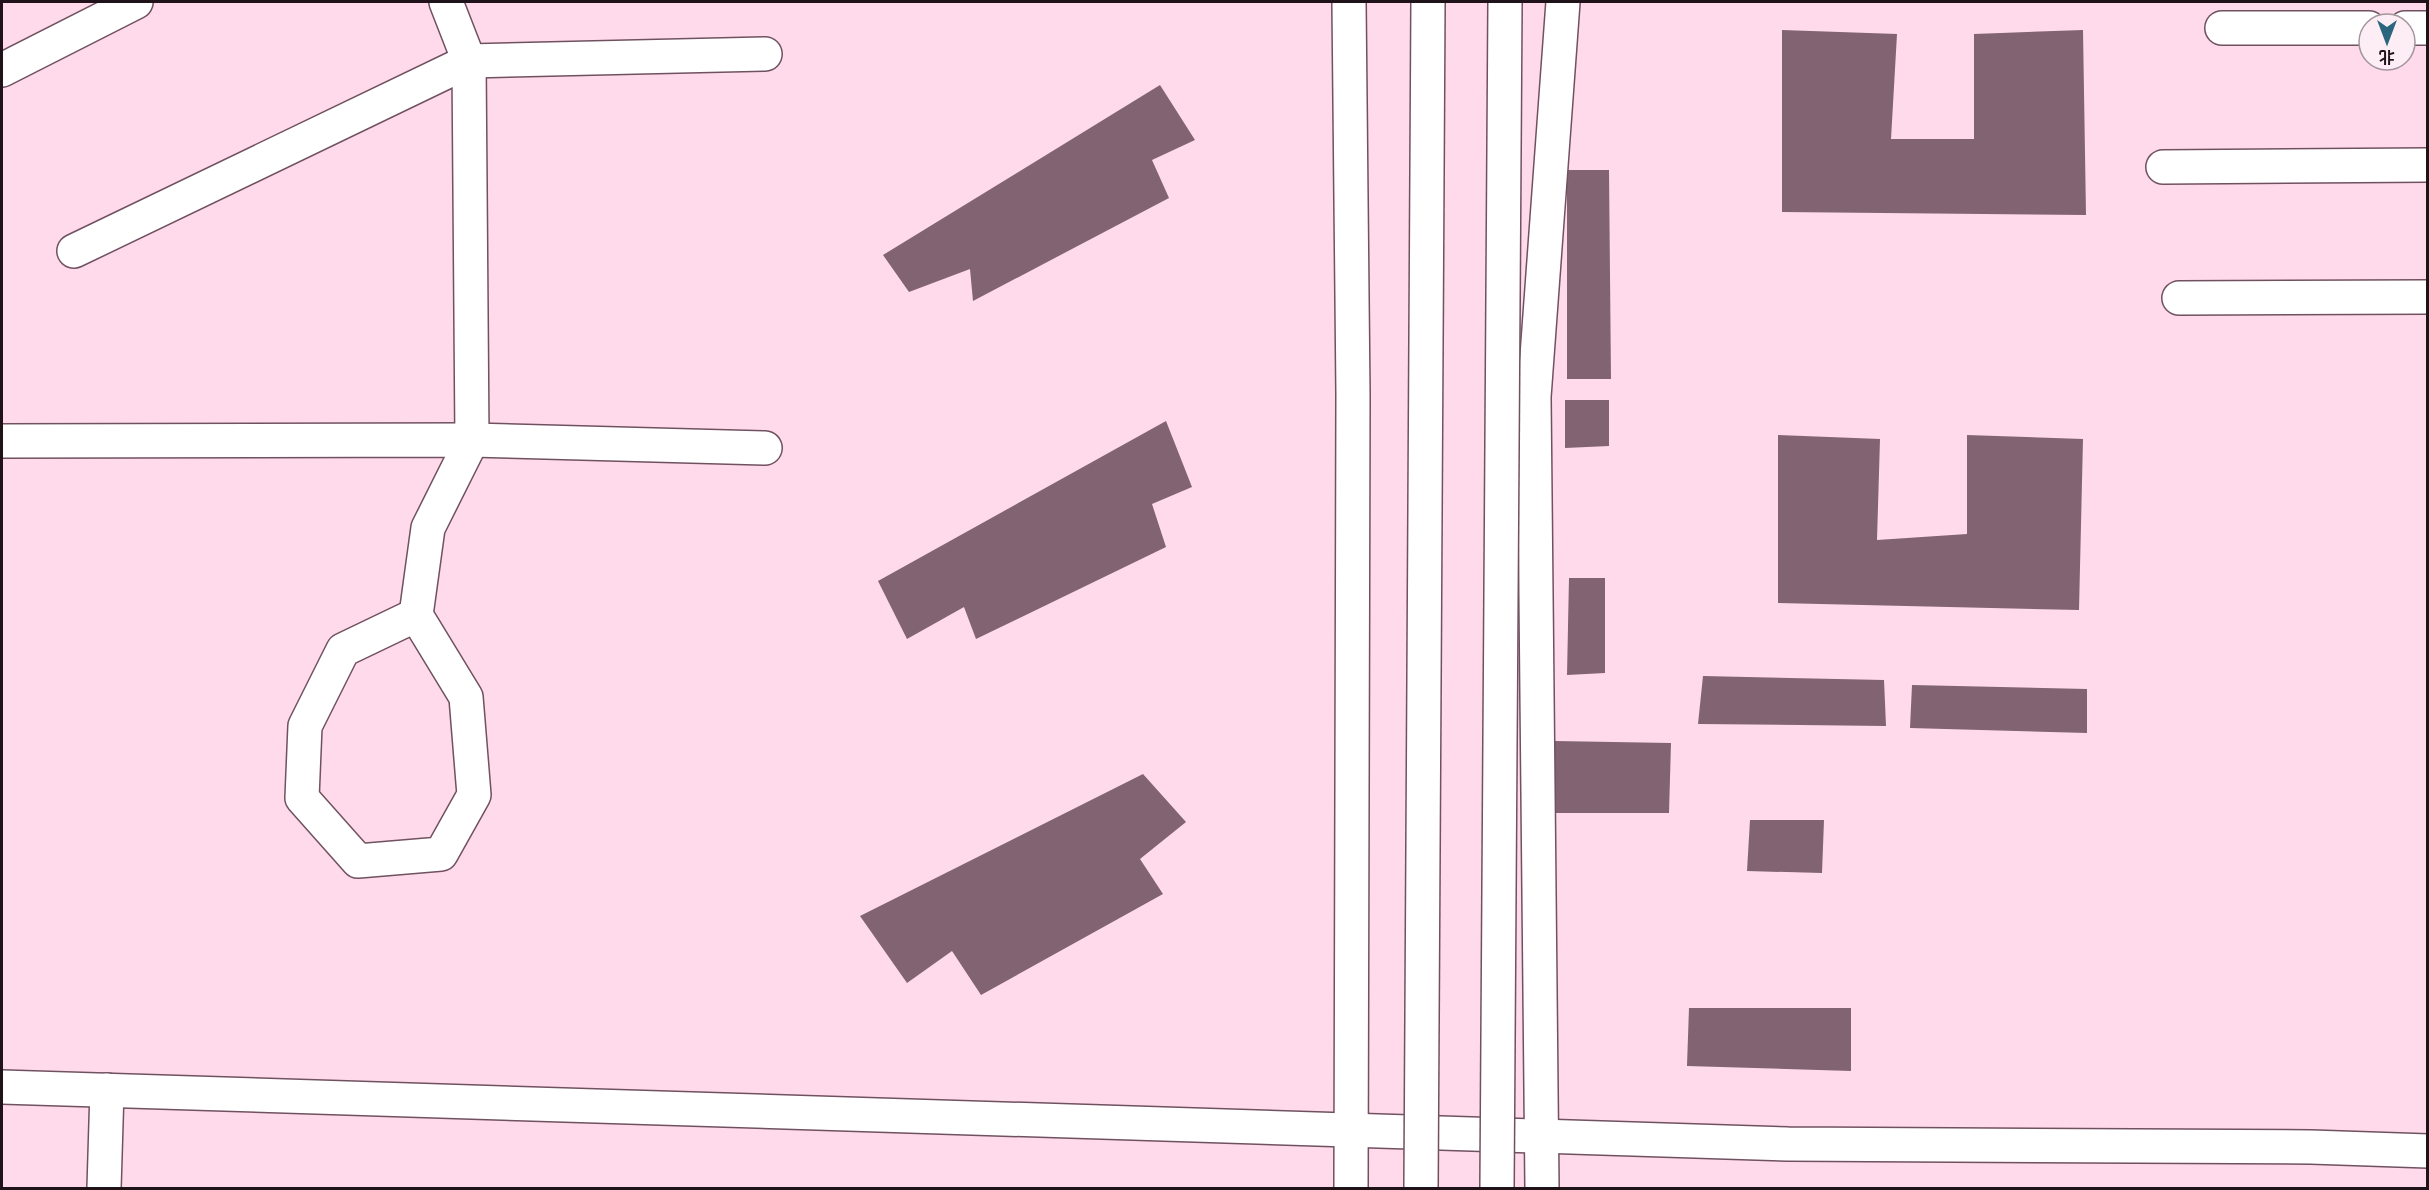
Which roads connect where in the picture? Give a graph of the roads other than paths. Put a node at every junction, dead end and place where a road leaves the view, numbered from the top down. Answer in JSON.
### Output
{"nodes":[{"id":1,"x":136,"y":2,"type":"edge"},
{"id":2,"x":446,"y":2,"type":"edge"},
{"id":3,"x":1349,"y":2,"type":"edge"},
{"id":4,"x":1428,"y":2,"type":"edge"},
{"id":5,"x":1505,"y":2,"type":"edge"},
{"id":6,"x":1563,"y":2,"type":"edge"},
{"id":7,"x":2222,"y":28,"type":"dead end"},
{"id":8,"x":2357,"y":28,"type":"edge"},
{"id":9,"x":765,"y":54,"type":"dead end"},
{"id":10,"x":469,"y":61,"type":"junction"},
{"id":11,"x":2,"y":70,"type":"edge"},
{"id":12,"x":2427,"y":165,"type":"edge"},
{"id":13,"x":2163,"y":167,"type":"dead end"},
{"id":14,"x":74,"y":251,"type":"dead end"},
{"id":15,"x":2427,"y":297,"type":"edge"},
{"id":16,"x":2179,"y":298,"type":"dead end"},
{"id":17,"x":472,"y":440,"type":"junction"},
{"id":18,"x":2,"y":441,"type":"edge"},
{"id":19,"x":765,"y":448,"type":"dead end"},
{"id":20,"x":416,"y":615,"type":"junction"},
{"id":21,"x":2,"y":1087,"type":"edge"},
{"id":22,"x":107,"y":1090,"type":"junction"},
{"id":23,"x":1352,"y":1131,"type":"junction"},
{"id":24,"x":1542,"y":1134,"type":"junction"},
{"id":25,"x":2427,"y":1151,"type":"edge"},
{"id":26,"x":104,"y":1188,"type":"edge"},
{"id":27,"x":1351,"y":1188,"type":"edge"},
{"id":28,"x":1421,"y":1188,"type":"edge"},
{"id":29,"x":1497,"y":1188,"type":"edge"},
{"id":30,"x":1542,"y":1188,"type":"edge"}],
"edges":[{"from":1,"to":11,"type":"main road"},
{"from":2,"to":10,"type":"main road"},
{"from":3,"to":23,"type":"main road"},
{"from":4,"to":28,"type":"main road","bridge":true},
{"from":5,"to":29,"type":"main road","bridge":true},
{"from":6,"to":24,"type":"main road"},
{"from":7,"to":8,"type":"main road"},
{"from":9,"to":10,"type":"main road"},
{"from":10,"to":14,"type":"main road"},
{"from":10,"to":17,"type":"main road"},
{"from":12,"to":13,"type":"main road"},
{"from":15,"to":16,"type":"main road"},
{"from":17,"to":18,"type":"main road"},
{"from":17,"to":19,"type":"main road"},
{"from":17,"to":20,"type":"main road"},
{"from":20,"to":20,"type":"main road"},
{"from":21,"to":22,"type":"main road"},
{"from":22,"to":23,"type":"main road"},
{"from":22,"to":26,"type":"main road"},
{"from":23,"to":24,"type":"main road"},
{"from":23,"to":27,"type":"main road"},
{"from":24,"to":25,"type":"main road"},
{"from":24,"to":30,"type":"main road"}]}
